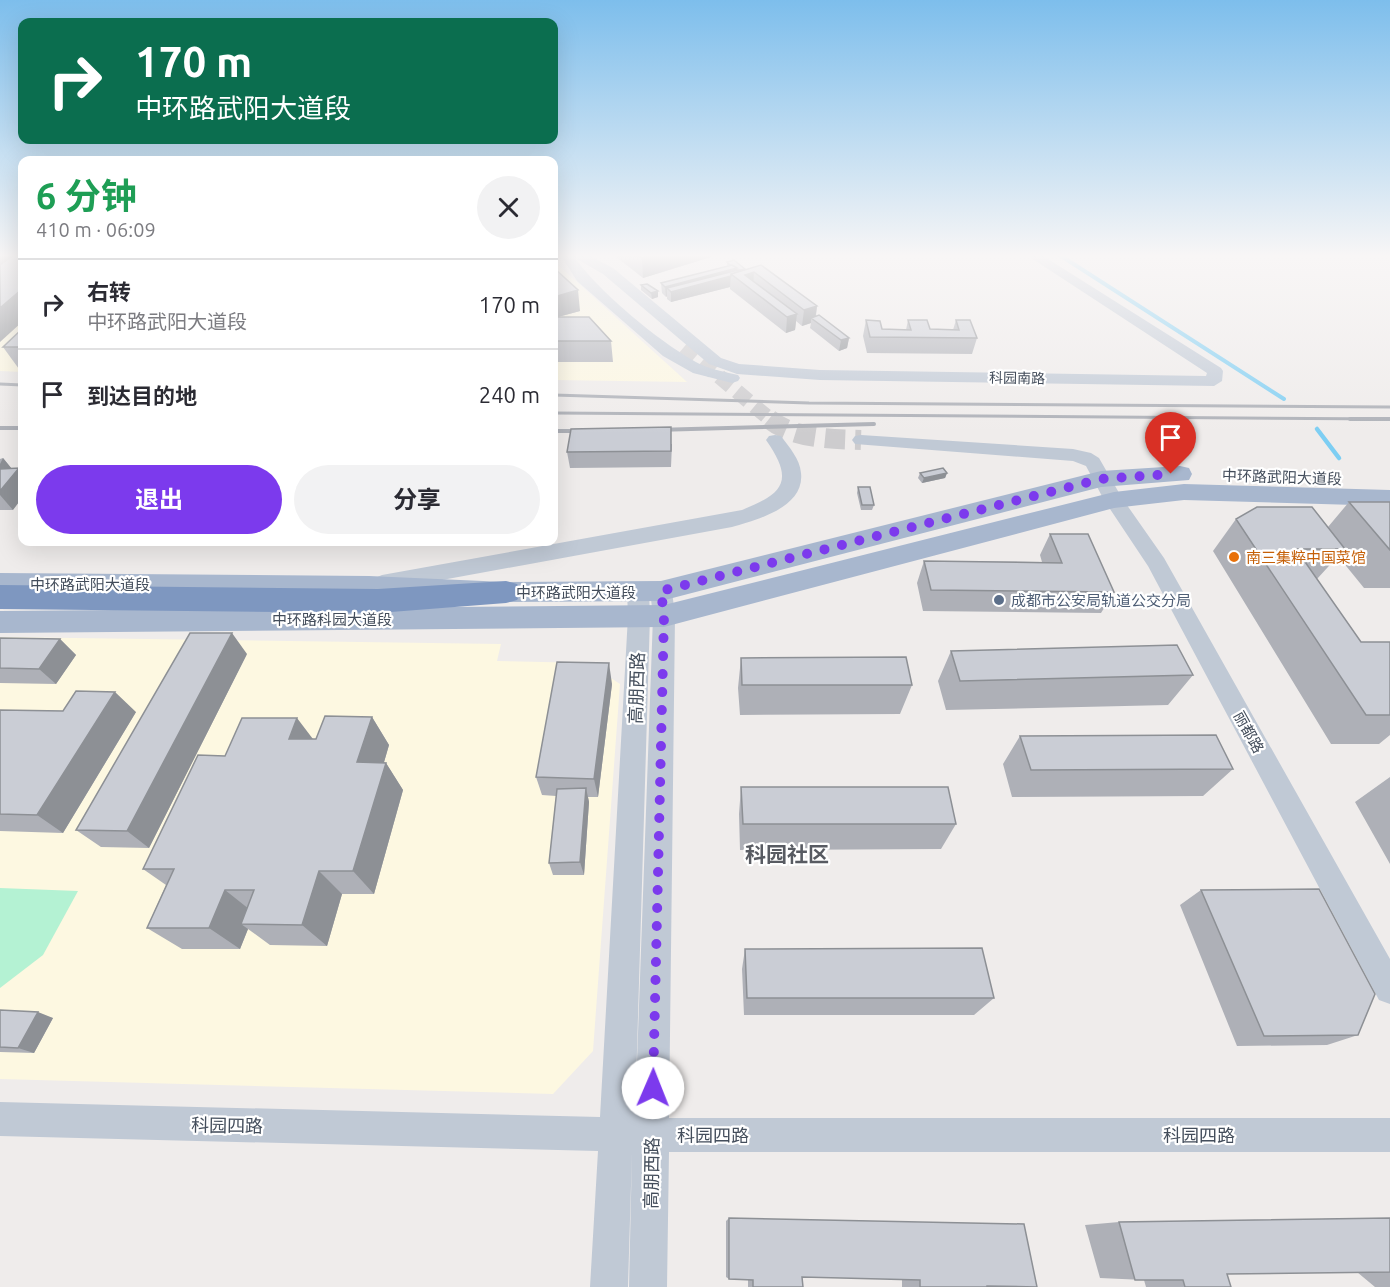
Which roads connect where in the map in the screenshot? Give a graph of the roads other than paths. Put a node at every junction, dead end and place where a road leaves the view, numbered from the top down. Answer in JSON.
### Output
{"nodes":[{"id":1,"x":632,"y":314,"type":"edge"},
{"id":2,"x":648,"y":314,"type":"edge"},
{"id":3,"x":1126,"y":314,"type":"edge"},
{"id":4,"x":680,"y":349,"type":"junction"},
{"id":5,"x":820,"y":375,"type":"junction"},
{"id":6,"x":861,"y":440,"type":"tunnel mouth"},
{"id":7,"x":775,"y":441,"type":"tunnel mouth"},
{"id":8,"x":1390,"y":480,"type":"edge"},
{"id":9,"x":1108,"y":490,"type":"junction"},
{"id":10,"x":1390,"y":498,"type":"edge"},
{"id":11,"x":0,"y":583,"type":"edge"},
{"id":12,"x":506,"y":592,"type":"joint"},
{"id":13,"x":373,"y":593,"type":"junction"},
{"id":14,"x":0,"y":597,"type":"edge"},
{"id":15,"x":651,"y":604,"type":"junction"},
{"id":16,"x":0,"y":622,"type":"edge"},
{"id":17,"x":1390,"y":989,"type":"edge"},
{"id":18,"x":0,"y":1119,"type":"edge"},
{"id":19,"x":617,"y":1134,"type":"junction"},
{"id":20,"x":652,"y":1135,"type":"junction"},
{"id":21,"x":1390,"y":1135,"type":"edge"},
{"id":22,"x":609,"y":1287,"type":"edge"},
{"id":23,"x":648,"y":1287,"type":"edge"}],
"edges":[{"from":1,"to":4,"type":"street"},
{"from":2,"to":4,"type":"street"},
{"from":3,"to":5,"type":"street","name":"科园南路"},
{"from":4,"to":5,"type":"street"},
{"from":4,"to":5,"type":"street"},
{"from":6,"to":9,"type":"street","name":"丽都路"},
{"from":7,"to":13,"type":"street"},
{"from":8,"to":9,"type":"main road","name":"中环路武阳大道段"},
{"from":9,"to":10,"type":"main road","name":"中环路武阳大道段"},
{"from":9,"to":15,"type":"main road","name":"中环路武阳大道段"},
{"from":9,"to":17,"type":"street","name":"丽都路"},
{"from":11,"to":13,"type":"main road","name":"中环路武阳大道段"},
{"from":12,"to":13,"type":"highway"},
{"from":12,"to":15,"type":"main road","name":"中环路武阳大道段"},
{"from":13,"to":14,"type":"highway"},
{"from":15,"to":16,"type":"main road","name":"中环路科园大道段"},
{"from":15,"to":19,"type":"street","name":"高朋西路"},
{"from":15,"to":20,"type":"street","name":"高朋西路"},
{"from":18,"to":19,"type":"street","name":"科园四路"},
{"from":19,"to":20,"type":"street","name":"科园四路"},
{"from":19,"to":22,"type":"street","name":"高朋西路"},
{"from":20,"to":21,"type":"street","name":"科园四路"},
{"from":20,"to":23,"type":"street","name":"高朋西路"}]}
